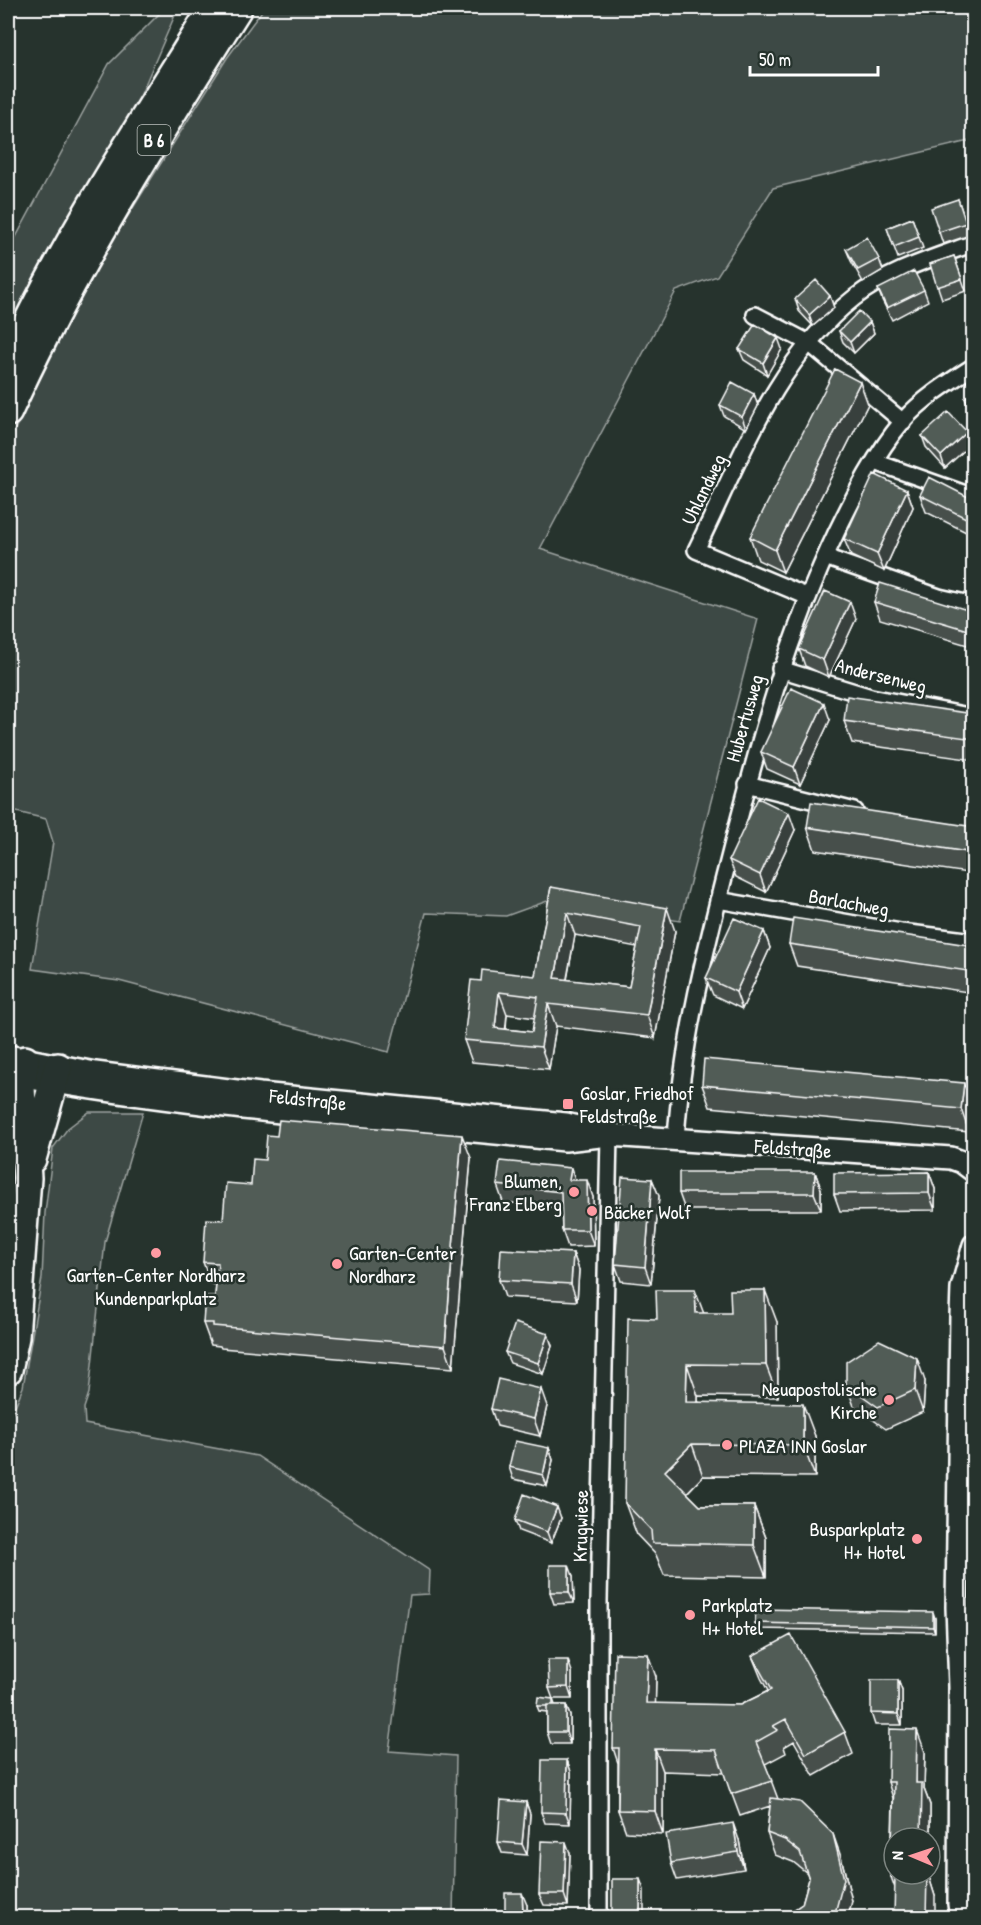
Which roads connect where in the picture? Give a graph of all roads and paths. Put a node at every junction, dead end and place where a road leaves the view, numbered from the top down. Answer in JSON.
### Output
{"nodes":[{"id":1,"x":213,"y":8,"type":"edge"},
{"id":2,"x":238,"y":8,"type":"edge"},
{"id":3,"x":974,"y":243,"type":"edge"},
{"id":4,"x":755,"y":315,"type":"dead end"},
{"id":5,"x":809,"y":343,"type":"junction"},
{"id":6,"x":8,"y":363,"type":"edge"},
{"id":7,"x":974,"y":366,"type":"edge"},
{"id":8,"x":8,"y":412,"type":"edge"},
{"id":9,"x":903,"y":422,"type":"junction"},
{"id":10,"x":876,"y":462,"type":"junction"},
{"id":11,"x":974,"y":497,"type":"edge"},
{"id":12,"x":825,"y":557,"type":"junction"},
{"id":13,"x":806,"y":596,"type":"junction"},
{"id":14,"x":974,"y":604,"type":"edge"},
{"id":15,"x":780,"y":669,"type":"junction"},
{"id":16,"x":974,"y":717,"type":"edge"},
{"id":17,"x":747,"y":784,"type":"junction"},
{"id":18,"x":865,"y":813,"type":"edge"},
{"id":19,"x":718,"y":900,"type":"junction"},
{"id":20,"x":974,"y":941,"type":"edge"},
{"id":21,"x":16,"y":1067,"type":"edge"},
{"id":22,"x":56,"y":1075,"type":"junction"},
{"id":23,"x":609,"y":1135,"type":"junction"},
{"id":24,"x":676,"y":1139,"type":"junction"},
{"id":25,"x":974,"y":1171,"type":"edge"},
{"id":26,"x":27,"y":1178,"type":"junction"},
{"id":27,"x":974,"y":1245,"type":"edge"},
{"id":28,"x":8,"y":1370,"type":"edge"},
{"id":29,"x":966,"y":1409,"type":"edge"},
{"id":30,"x":966,"y":1545,"type":"edge"},
{"id":31,"x":967,"y":1687,"type":"edge"},
{"id":32,"x":966,"y":1833,"type":"edge"},
{"id":33,"x":598,"y":1917,"type":"edge"},
{"id":34,"x":961,"y":1917,"type":"edge"}],
"edges":[{"from":1,"to":6,"type":"highway","number":"B 6"},
{"from":2,"to":8,"type":"highway","number":"B 6"},
{"from":3,"to":5,"type":"street","name":"Uhlandweg"},
{"from":4,"to":5,"type":"street"},
{"from":5,"to":9,"type":"street"},
{"from":5,"to":13,"type":"street","name":"Uhlandweg"},
{"from":7,"to":9,"type":"street","name":"Hubertusweg"},
{"from":9,"to":10,"type":"street","name":"Hubertusweg"},
{"from":10,"to":11,"type":"street"},
{"from":10,"to":12,"type":"street","name":"Hubertusweg"},
{"from":12,"to":13,"type":"street","name":"Hubertusweg"},
{"from":12,"to":14,"type":"street"},
{"from":13,"to":15,"type":"street","name":"Hubertusweg"},
{"from":15,"to":16,"type":"street","name":"Andersenweg"},
{"from":15,"to":17,"type":"street","name":"Hubertusweg"},
{"from":17,"to":18,"type":"street"},
{"from":17,"to":19,"type":"street","name":"Hubertusweg"},
{"from":19,"to":20,"type":"street","name":"Barlachweg"},
{"from":19,"to":24,"type":"street","name":"Hubertusweg"},
{"from":21,"to":22,"type":"street","name":"Feldstraße"},
{"from":21,"to":26,"type":"highway"},
{"from":22,"to":23,"type":"street","name":"Feldstraße"},
{"from":22,"to":26,"type":"highway"},
{"from":23,"to":24,"type":"street","name":"Feldstraße"},
{"from":23,"to":33,"type":"street","name":"Krugwiese"},
{"from":24,"to":25,"type":"street","name":"Feldstraße"},
{"from":26,"to":28,"type":"highway"},
{"from":27,"to":29,"type":"street"},
{"from":29,"to":30,"type":"street"},
{"from":30,"to":31,"type":"street"},
{"from":31,"to":32,"type":"street"},
{"from":32,"to":34,"type":"street"}]}
